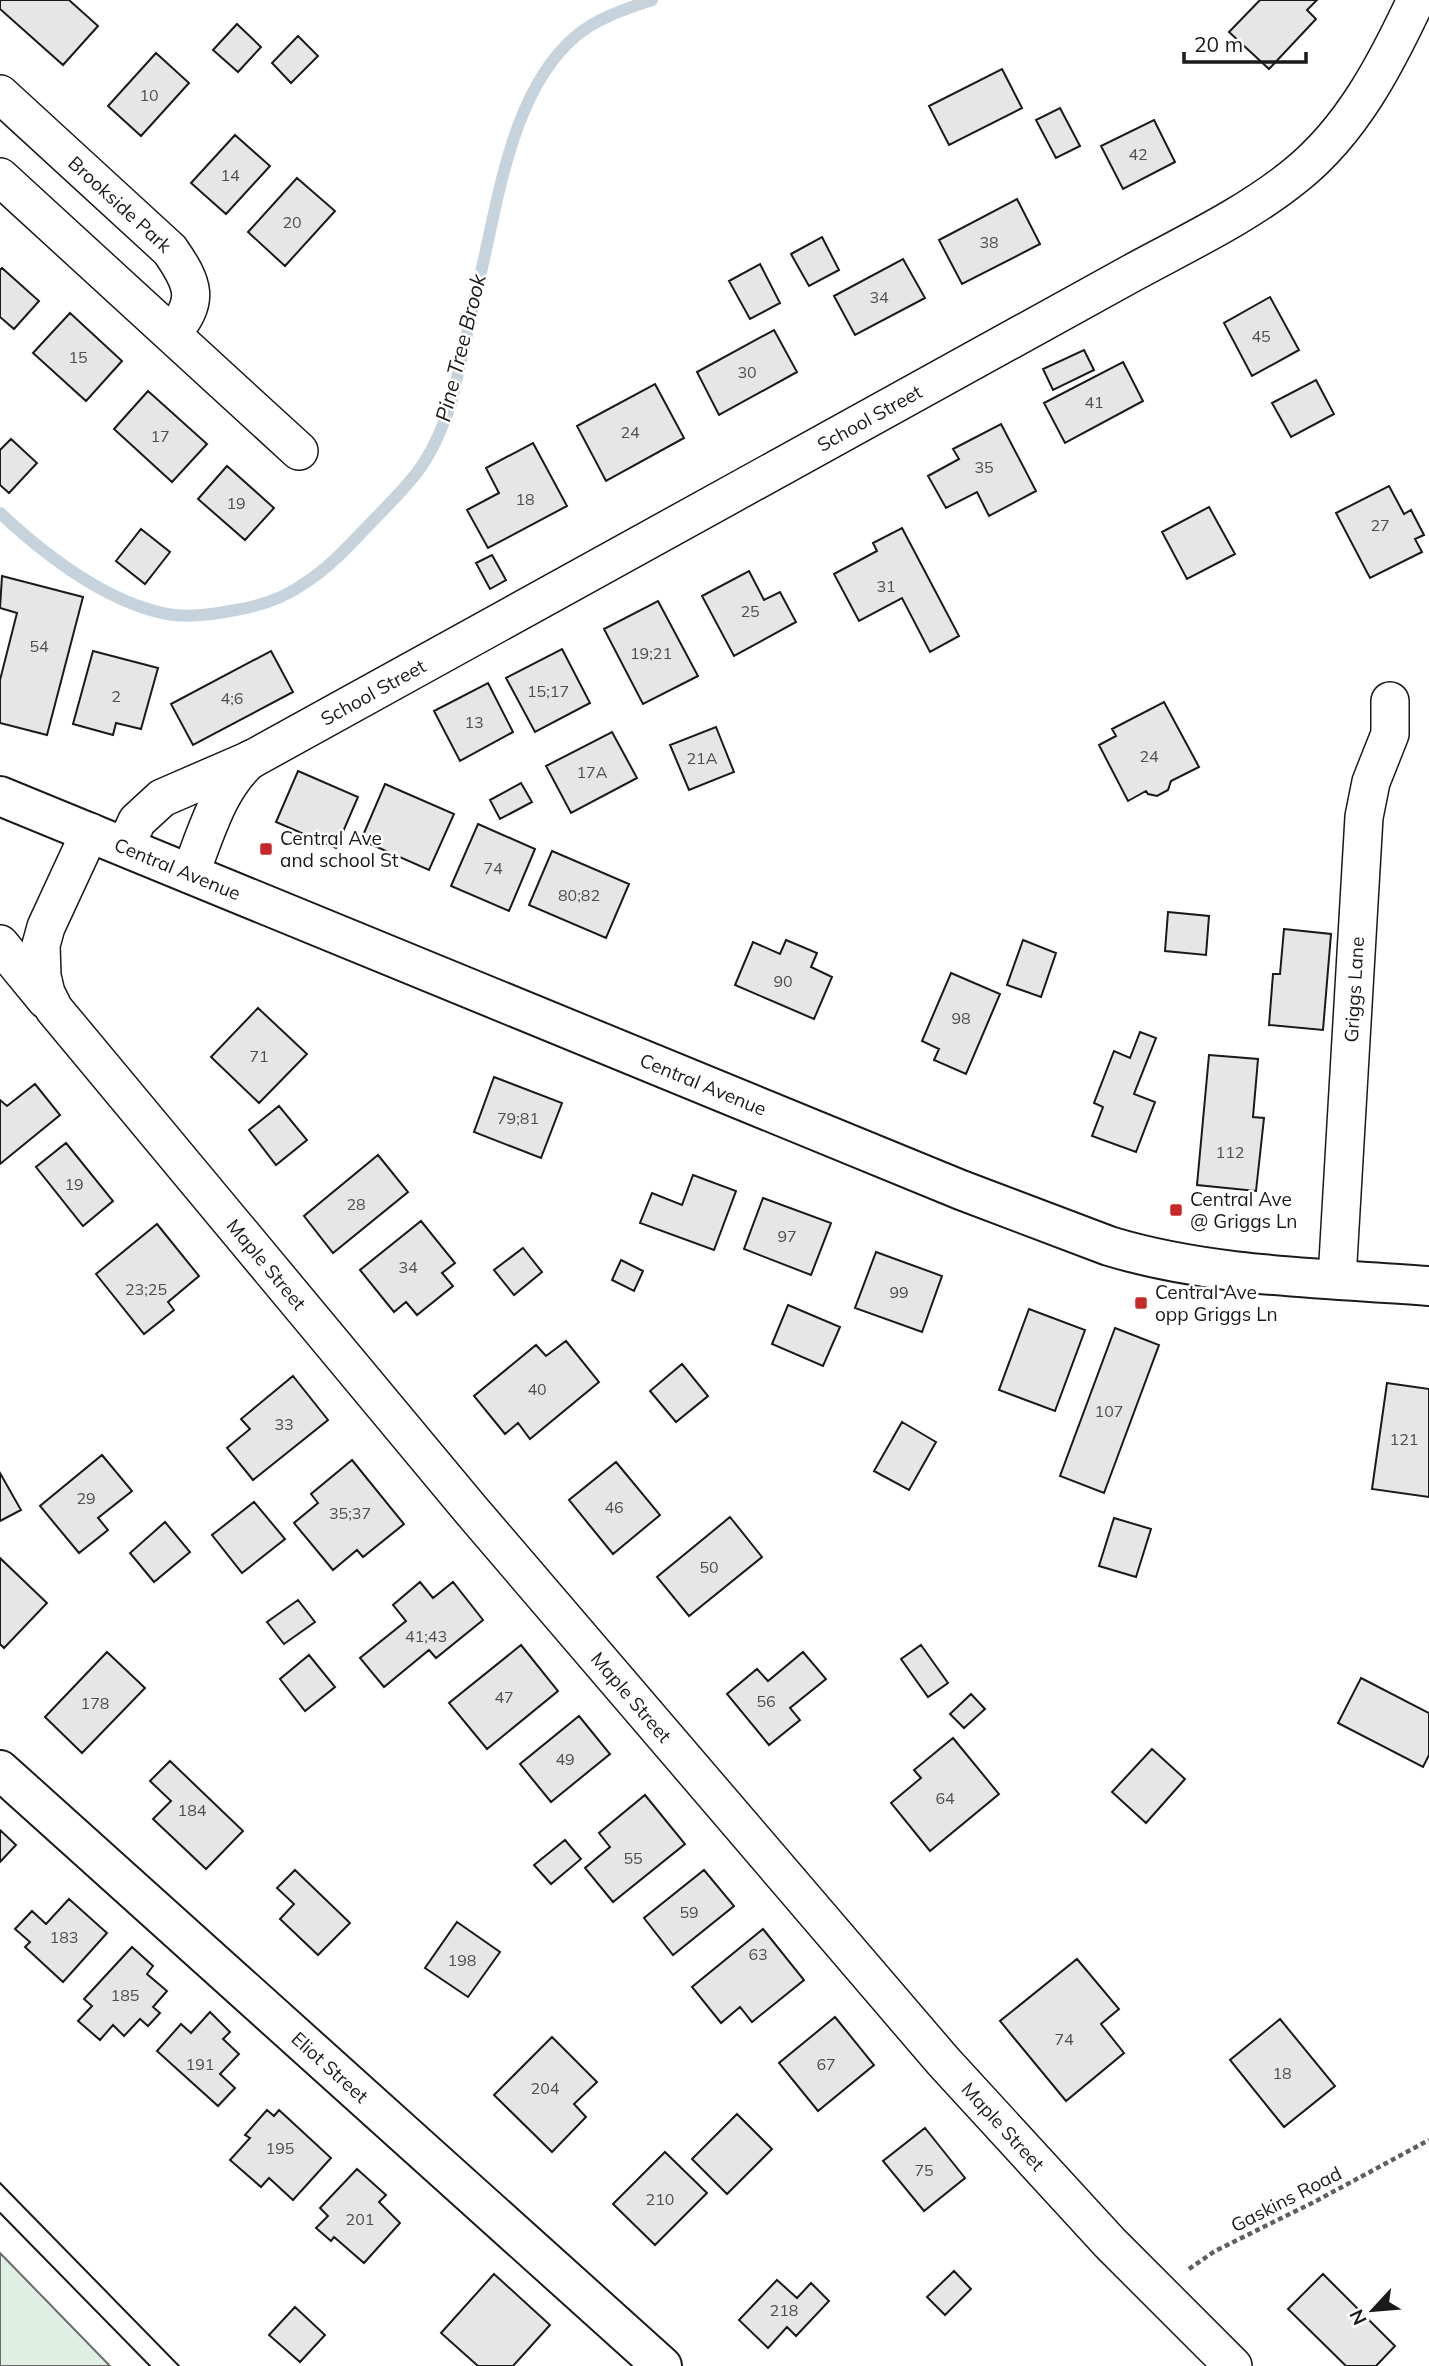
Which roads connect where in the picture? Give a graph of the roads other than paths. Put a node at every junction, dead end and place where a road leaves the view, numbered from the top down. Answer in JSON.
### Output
{"nodes":[{"id":1,"x":1416,"y":0,"type":"edge"},
{"id":2,"x":0,"y":94,"type":"edge"},
{"id":3,"x":0,"y":177,"type":"edge"},
{"id":4,"x":172,"y":333,"type":"junction"},
{"id":5,"x":299,"y":451,"type":"dead end"},
{"id":6,"x":1390,"y":701,"type":"dead end"},
{"id":7,"x":251,"y":759,"type":"junction"},
{"id":8,"x":0,"y":796,"type":"edge"},
{"id":9,"x":108,"y":839,"type":"junction"},
{"id":10,"x":190,"y":874,"type":"junction"},
{"id":11,"x":0,"y":944,"type":"edge"},
{"id":12,"x":54,"y":1009,"type":"junction"},
{"id":13,"x":1337,"y":1279,"type":"junction"},
{"id":14,"x":1429,"y":1286,"type":"edge"},
{"id":15,"x":0,"y":1770,"type":"edge"},
{"id":16,"x":662,"y":2366,"type":"edge"},
{"id":17,"x":1233,"y":2366,"type":"edge"}],
"edges":[{"from":1,"to":7,"type":"street","name":"School Street"},
{"from":2,"to":4,"type":"street","name":"Brookside Park"},
{"from":3,"to":4,"type":"street"},
{"from":4,"to":5,"type":"street"},
{"from":6,"to":13,"type":"street","name":"Griggs Lane"},
{"from":7,"to":9,"type":"street","name":"School Street"},
{"from":7,"to":10,"type":"street","name":"School Street"},
{"from":8,"to":9,"type":"street","name":"Central Avenue"},
{"from":9,"to":10,"type":"street","name":"Central Avenue"},
{"from":9,"to":12,"type":"street","name":"Maple Street"},
{"from":10,"to":13,"type":"street","name":"Central Avenue"},
{"from":11,"to":12,"type":"street","name":"Maple Street"},
{"from":12,"to":17,"type":"street","name":"Maple Street"},
{"from":13,"to":14,"type":"street","name":"Central Avenue"},
{"from":15,"to":16,"type":"street","name":"Eliot Street"}]}
